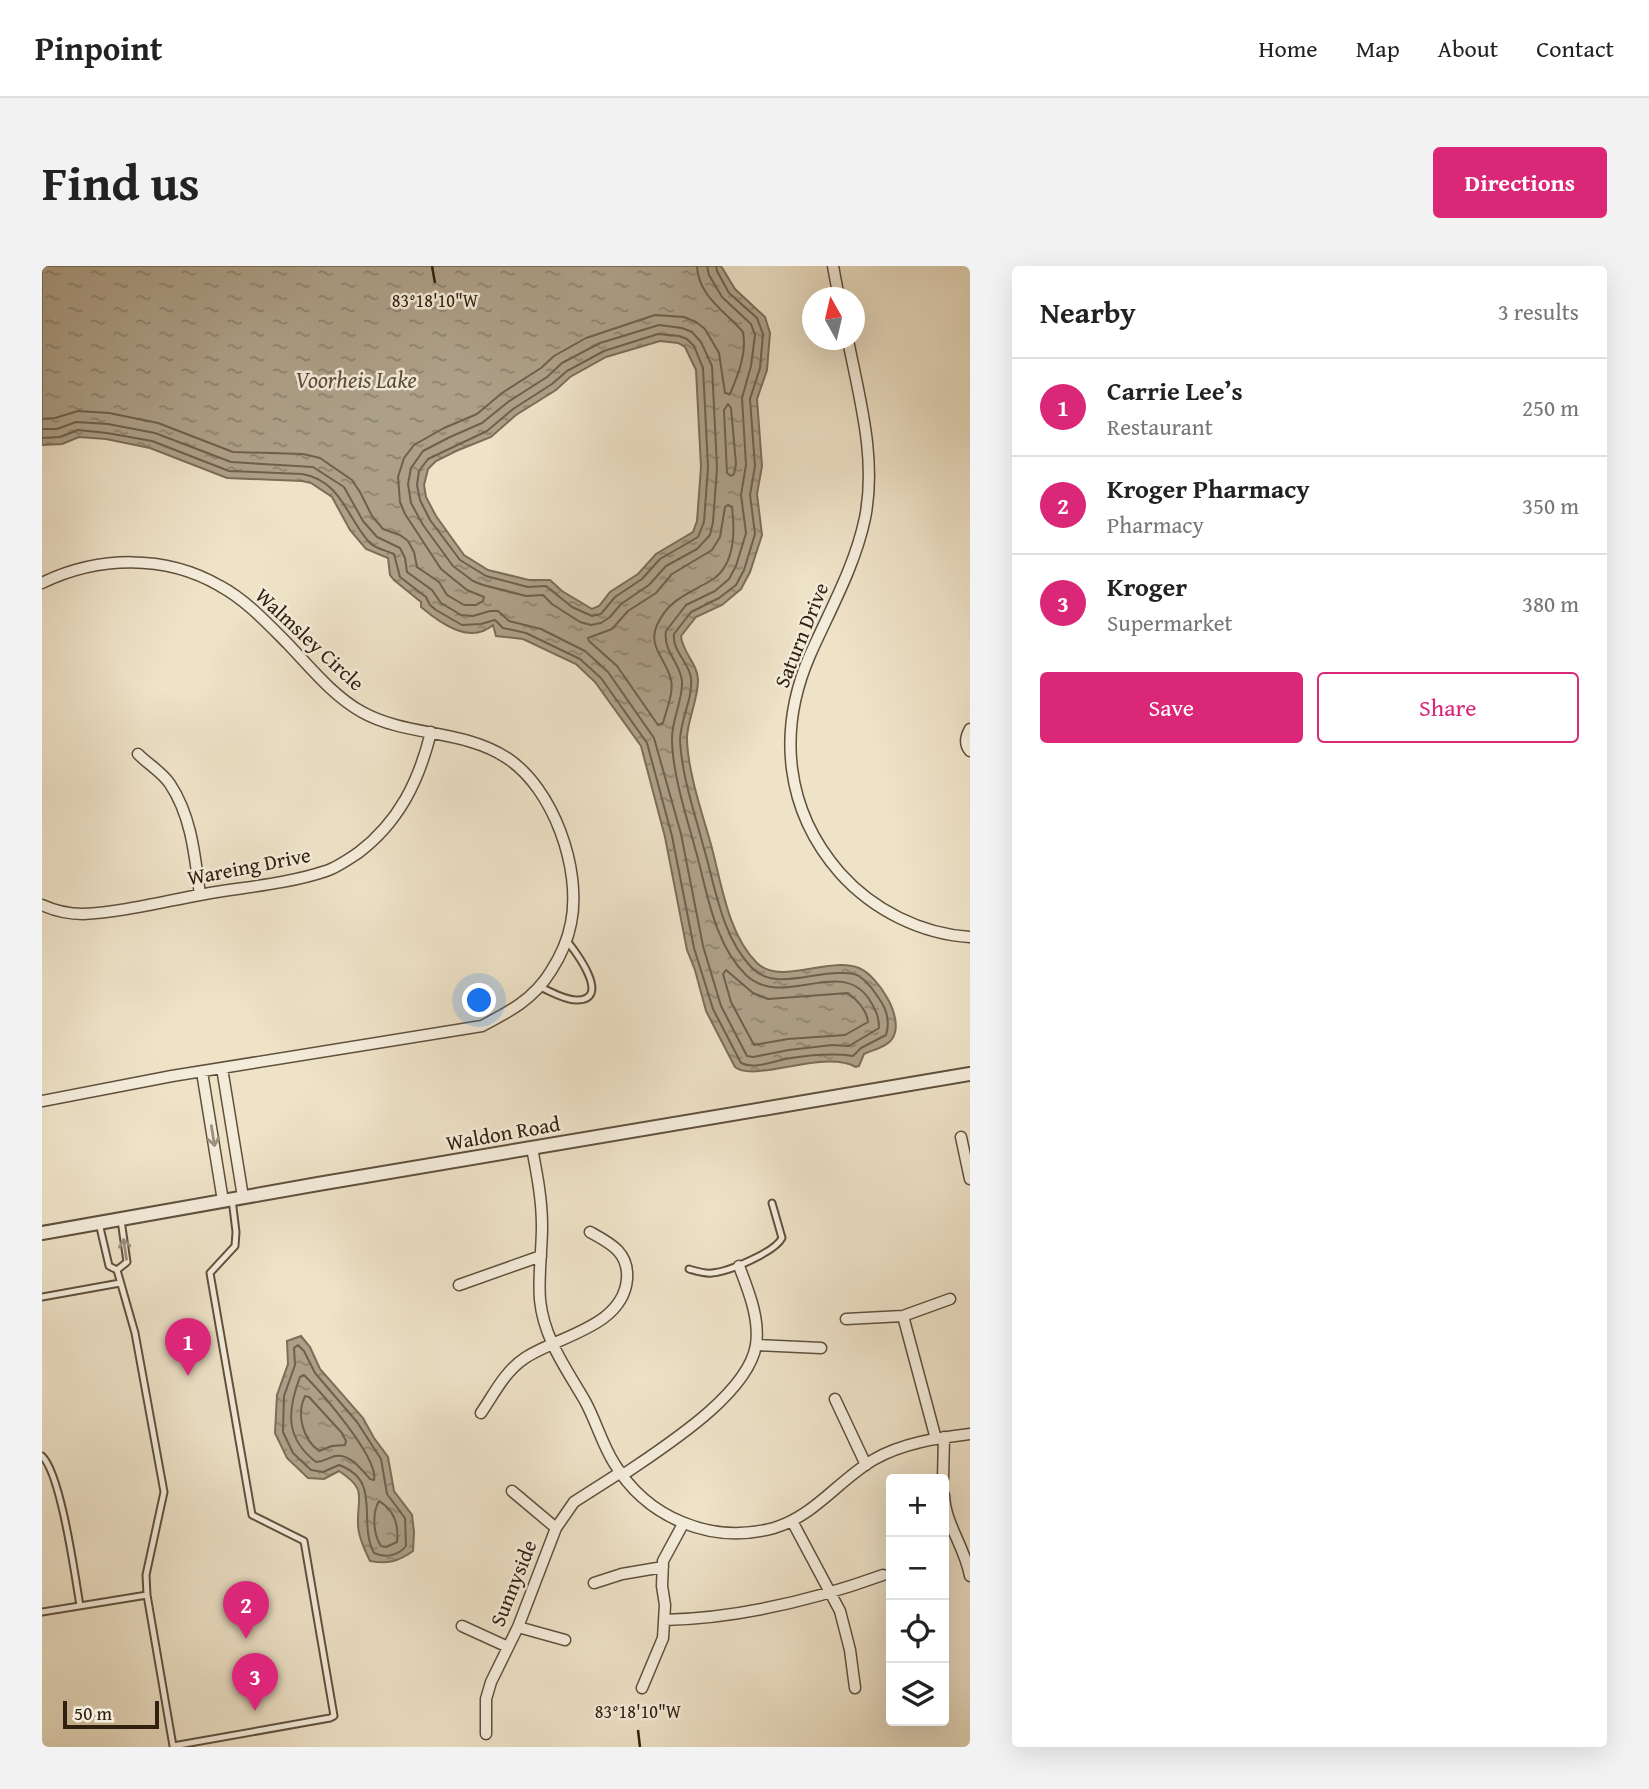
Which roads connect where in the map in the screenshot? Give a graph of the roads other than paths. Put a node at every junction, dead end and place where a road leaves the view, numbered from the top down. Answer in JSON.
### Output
{"nodes":[{"id":1,"x":833,"y":266,"type":"edge"},
{"id":2,"x":837,"y":287,"type":"edge"},
{"id":3,"x":850,"y":350,"type":"edge"},
{"id":4,"x":42,"y":583,"type":"edge"},
{"id":5,"x":970,"y":729,"type":"edge"},
{"id":6,"x":431,"y":732,"type":"junction"},
{"id":7,"x":970,"y":751,"type":"edge"},
{"id":8,"x":138,"y":754,"type":"dead end"},
{"id":9,"x":200,"y":895,"type":"junction"},
{"id":10,"x":42,"y":905,"type":"edge"},
{"id":11,"x":970,"y":937,"type":"edge"},
{"id":12,"x":566,"y":940,"type":"junction"},
{"id":13,"x":539,"y":986,"type":"junction"},
{"id":14,"x":222,"y":1069,"type":"junction"},
{"id":15,"x":202,"y":1072,"type":"junction"},
{"id":16,"x":970,"y":1074,"type":"edge"},
{"id":17,"x":42,"y":1101,"type":"edge"},
{"id":18,"x":961,"y":1137,"type":"dead end"},
{"id":19,"x":533,"y":1147,"type":"junction"},
{"id":20,"x":970,"y":1179,"type":"edge"},
{"id":21,"x":233,"y":1199,"type":"junction"},
{"id":22,"x":772,"y":1203,"type":"dead end"},
{"id":23,"x":121,"y":1220,"type":"junction"},
{"id":24,"x":99,"y":1223,"type":"junction"},
{"id":25,"x":590,"y":1232,"type":"dead end"},
{"id":26,"x":42,"y":1233,"type":"edge"},
{"id":27,"x":541,"y":1256,"type":"junction"},
{"id":28,"x":739,"y":1266,"type":"junction"},
{"id":29,"x":689,"y":1269,"type":"dead end"},
{"id":30,"x":117,"y":1270,"type":"junction"},
{"id":31,"x":120,"y":1283,"type":"junction"},
{"id":32,"x":459,"y":1284,"type":"dead end"},
{"id":33,"x":42,"y":1297,"type":"edge"},
{"id":34,"x":950,"y":1299,"type":"dead end"},
{"id":35,"x":903,"y":1316,"type":"junction"},
{"id":36,"x":846,"y":1319,"type":"dead end"},
{"id":37,"x":551,"y":1344,"type":"junction"},
{"id":38,"x":756,"y":1345,"type":"junction"},
{"id":39,"x":821,"y":1348,"type":"dead end"},
{"id":40,"x":835,"y":1399,"type":"dead end"},
{"id":41,"x":481,"y":1413,"type":"dead end"},
{"id":42,"x":970,"y":1434,"type":"edge"},
{"id":43,"x":940,"y":1438,"type":"junction"},
{"id":44,"x":42,"y":1456,"type":"edge"},
{"id":45,"x":866,"y":1465,"type":"junction"},
{"id":46,"x":622,"y":1474,"type":"junction"},
{"id":47,"x":943,"y":1474,"type":"edge"},
{"id":48,"x":512,"y":1491,"type":"dead end"},
{"id":49,"x":792,"y":1521,"type":"junction"},
{"id":50,"x":683,"y":1524,"type":"junction"},
{"id":51,"x":949,"y":1527,"type":"edge"},
{"id":52,"x":556,"y":1528,"type":"junction"},
{"id":53,"x":966,"y":1548,"type":"edge"},
{"id":54,"x":663,"y":1567,"type":"junction"},
{"id":55,"x":883,"y":1575,"type":"dead end"},
{"id":56,"x":970,"y":1576,"type":"edge"},
{"id":57,"x":594,"y":1583,"type":"dead end"},
{"id":58,"x":831,"y":1594,"type":"junction"},
{"id":59,"x":146,"y":1595,"type":"junction"},
{"id":60,"x":80,"y":1606,"type":"junction"},
{"id":61,"x":42,"y":1612,"type":"edge"},
{"id":62,"x":664,"y":1620,"type":"junction"},
{"id":63,"x":462,"y":1626,"type":"dead end"},
{"id":64,"x":517,"y":1627,"type":"junction"},
{"id":65,"x":565,"y":1640,"type":"dead end"},
{"id":66,"x":508,"y":1647,"type":"junction"},
{"id":67,"x":642,"y":1688,"type":"dead end"},
{"id":68,"x":855,"y":1688,"type":"dead end"},
{"id":69,"x":486,"y":1734,"type":"dead end"},
{"id":70,"x":173,"y":1746,"type":"edge"}],
"edges":[{"from":1,"to":2,"type":"street"},
{"from":3,"to":11,"type":"street","name":"Saturn Drive"},
{"from":4,"to":6,"type":"street","name":"Walmsley Circle"},
{"from":5,"to":7,"type":"street"},
{"from":6,"to":9,"type":"street","name":"Wareing Drive"},
{"from":6,"to":12,"type":"street","name":"Walmsley Circle"},
{"from":8,"to":9,"type":"street"},
{"from":9,"to":10,"type":"street","name":"Wareing Drive"},
{"from":12,"to":13,"type":"street","name":"Walmsley Circle"},
{"from":12,"to":13,"type":"lane"},
{"from":13,"to":14,"type":"street","name":"Walmsley Circle"},
{"from":14,"to":15,"type":"street","name":"Walmsley Circle"},
{"from":14,"to":21,"type":"street"},
{"from":15,"to":17,"type":"street","name":"Walmsley Circle"},
{"from":15,"to":21,"type":"street","one_way":true},
{"from":16,"to":19,"type":"street","name":"Waldon Road"},
{"from":18,"to":20,"type":"street"},
{"from":19,"to":21,"type":"street","name":"Waldon Road"},
{"from":19,"to":27,"type":"street"},
{"from":21,"to":23,"type":"street","name":"Waldon Road"},
{"from":21,"to":70,"type":"lane"},
{"from":22,"to":28,"type":"lane"},
{"from":23,"to":24,"type":"street","name":"Waldon Road"},
{"from":30,"to":23,"type":"lane","one_way":true},
{"from":24,"to":26,"type":"street","name":"Waldon Road"},
{"from":24,"to":30,"type":"lane"},
{"from":25,"to":37,"type":"street"},
{"from":27,"to":32,"type":"street"},
{"from":27,"to":37,"type":"street"},
{"from":28,"to":29,"type":"lane"},
{"from":28,"to":38,"type":"street"},
{"from":30,"to":31,"type":"lane"},
{"from":31,"to":33,"type":"lane"},
{"from":31,"to":59,"type":"lane"},
{"from":34,"to":35,"type":"street"},
{"from":35,"to":36,"type":"street"},
{"from":35,"to":43,"type":"street"},
{"from":37,"to":41,"type":"street"},
{"from":37,"to":46,"type":"street"},
{"from":38,"to":39,"type":"street"},
{"from":38,"to":46,"type":"street","name":"Sunnyside"},
{"from":40,"to":45,"type":"street"},
{"from":42,"to":43,"type":"street"},
{"from":43,"to":45,"type":"street"},
{"from":43,"to":47,"type":"street"},
{"from":44,"to":60,"type":"lane"},
{"from":45,"to":49,"type":"street"},
{"from":46,"to":50,"type":"street"},
{"from":46,"to":52,"type":"street","name":"Sunnyside"},
{"from":48,"to":52,"type":"street"},
{"from":49,"to":50,"type":"street"},
{"from":49,"to":58,"type":"street"},
{"from":50,"to":54,"type":"street"},
{"from":51,"to":53,"type":"street"},
{"from":52,"to":64,"type":"street","name":"Sunnyside"},
{"from":53,"to":56,"type":"street"},
{"from":54,"to":57,"type":"street"},
{"from":54,"to":62,"type":"street"},
{"from":55,"to":58,"type":"street"},
{"from":58,"to":62,"type":"street"},
{"from":58,"to":68,"type":"street"},
{"from":59,"to":60,"type":"lane"},
{"from":59,"to":70,"type":"lane"},
{"from":60,"to":61,"type":"lane"},
{"from":62,"to":67,"type":"street"},
{"from":63,"to":66,"type":"street"},
{"from":64,"to":65,"type":"street"},
{"from":64,"to":66,"type":"street","name":"Sunnyside"},
{"from":66,"to":69,"type":"street","name":"Sunnyside"}]}
